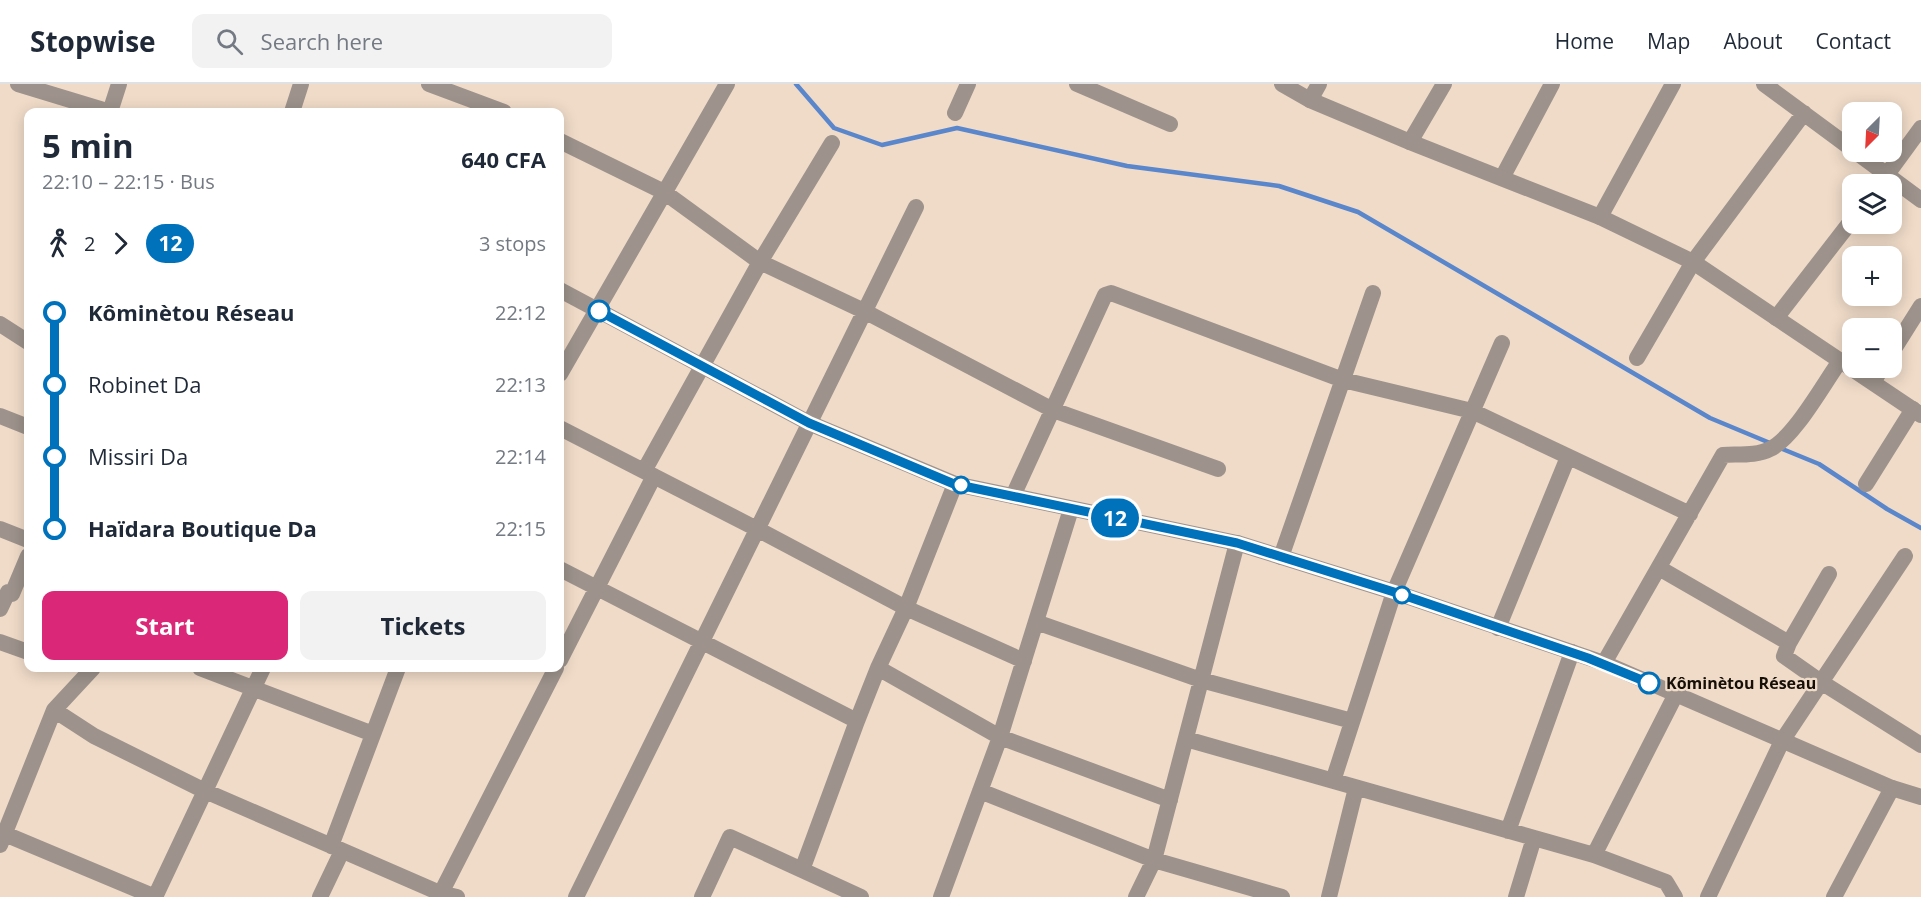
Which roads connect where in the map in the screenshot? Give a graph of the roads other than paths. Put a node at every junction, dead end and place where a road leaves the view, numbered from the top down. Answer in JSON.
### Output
{"nodes":[{"id":1,"x":18,"y":84,"type":"edge"},
{"id":2,"x":119,"y":84,"type":"edge"},
{"id":3,"x":301,"y":84,"type":"edge"},
{"id":4,"x":429,"y":84,"type":"edge"},
{"id":5,"x":727,"y":84,"type":"edge"},
{"id":6,"x":968,"y":84,"type":"edge"},
{"id":7,"x":1077,"y":84,"type":"edge"},
{"id":8,"x":1282,"y":84,"type":"edge"},
{"id":9,"x":1319,"y":84,"type":"edge"},
{"id":10,"x":1444,"y":84,"type":"edge"},
{"id":11,"x":1552,"y":84,"type":"edge"},
{"id":12,"x":1672,"y":84,"type":"edge"},
{"id":13,"x":1764,"y":84,"type":"edge"},
{"id":14,"x":1310,"y":100,"type":"junction"},
{"id":15,"x":97,"y":108,"type":"edge"},
{"id":16,"x":111,"y":108,"type":"edge"},
{"id":17,"x":293,"y":108,"type":"edge"},
{"id":18,"x":493,"y":108,"type":"edge"},
{"id":19,"x":955,"y":113,"type":"dead end"},
{"id":20,"x":1804,"y":113,"type":"junction"},
{"id":21,"x":1170,"y":124,"type":"dead end"},
{"id":22,"x":1921,"y":128,"type":"edge"},
{"id":23,"x":1842,"y":141,"type":"edge"},
{"id":24,"x":1410,"y":142,"type":"junction"},
{"id":25,"x":564,"y":143,"type":"edge"},
{"id":26,"x":832,"y":143,"type":"dead end"},
{"id":27,"x":1866,"y":162,"type":"edge"},
{"id":28,"x":1878,"y":174,"type":"edge"},
{"id":29,"x":1888,"y":174,"type":"edge"},
{"id":30,"x":1502,"y":178,"type":"junction"},
{"id":31,"x":1902,"y":190,"type":"edge"},
{"id":32,"x":664,"y":192,"type":"junction"},
{"id":33,"x":1921,"y":200,"type":"edge"},
{"id":34,"x":915,"y":207,"type":"dead end"},
{"id":35,"x":1600,"y":217,"type":"junction"},
{"id":36,"x":1842,"y":233,"type":"edge"},
{"id":37,"x":760,"y":262,"type":"junction"},
{"id":38,"x":1694,"y":262,"type":"junction"},
{"id":39,"x":564,"y":292,"type":"edge"},
{"id":40,"x":1373,"y":293,"type":"dead end"},
{"id":41,"x":1921,"y":306,"type":"edge"},
{"id":42,"x":597,"y":310,"type":"junction"},
{"id":43,"x":864,"y":311,"type":"junction"},
{"id":44,"x":1776,"y":318,"type":"junction"},
{"id":45,"x":0,"y":324,"type":"edge"},
{"id":46,"x":1902,"y":336,"type":"edge"},
{"id":47,"x":24,"y":339,"type":"edge"},
{"id":48,"x":1502,"y":343,"type":"dead end"},
{"id":49,"x":1637,"y":358,"type":"dead end"},
{"id":50,"x":1840,"y":360,"type":"junction"},
{"id":51,"x":703,"y":366,"type":"junction"},
{"id":52,"x":564,"y":367,"type":"edge"},
{"id":53,"x":1876,"y":378,"type":"edge"},
{"id":54,"x":1343,"y":380,"type":"junction"},
{"id":55,"x":1873,"y":382,"type":"junction"},
{"id":56,"x":1053,"y":410,"type":"junction"},
{"id":57,"x":1472,"y":411,"type":"junction"},
{"id":58,"x":1917,"y":412,"type":"edge"},
{"id":59,"x":0,"y":416,"type":"edge"},
{"id":60,"x":809,"y":423,"type":"junction"},
{"id":61,"x":24,"y":425,"type":"edge"},
{"id":62,"x":564,"y":430,"type":"edge"},
{"id":63,"x":1568,"y":457,"type":"junction"},
{"id":64,"x":1218,"y":470,"type":"dead end"},
{"id":65,"x":649,"y":474,"type":"junction"},
{"id":66,"x":954,"y":484,"type":"junction"},
{"id":67,"x":1866,"y":484,"type":"dead end"},
{"id":68,"x":1013,"y":496,"type":"junction"},
{"id":69,"x":1071,"y":508,"type":"junction"},
{"id":70,"x":1690,"y":514,"type":"junction"},
{"id":71,"x":0,"y":529,"type":"edge"},
{"id":72,"x":757,"y":529,"type":"junction"},
{"id":73,"x":24,"y":538,"type":"edge"},
{"id":74,"x":1237,"y":543,"type":"junction"},
{"id":75,"x":1905,"y":556,"type":"dead end"},
{"id":76,"x":1281,"y":557,"type":"junction"},
{"id":77,"x":24,"y":566,"type":"edge"},
{"id":78,"x":1659,"y":568,"type":"junction"},
{"id":79,"x":564,"y":572,"type":"edge"},
{"id":80,"x":1829,"y":574,"type":"dead end"},
{"id":81,"x":596,"y":588,"type":"junction"},
{"id":82,"x":1394,"y":592,"type":"junction"},
{"id":83,"x":906,"y":608,"type":"junction"},
{"id":84,"x":0,"y":609,"type":"edge"},
{"id":85,"x":1036,"y":622,"type":"junction"},
{"id":86,"x":1498,"y":628,"type":"junction"},
{"id":87,"x":0,"y":642,"type":"edge"},
{"id":88,"x":702,"y":642,"type":"junction"},
{"id":89,"x":1789,"y":642,"type":"junction"},
{"id":90,"x":24,"y":651,"type":"edge"},
{"id":91,"x":564,"y":652,"type":"edge"},
{"id":92,"x":1572,"y":652,"type":"junction"},
{"id":93,"x":1024,"y":661,"type":"junction"},
{"id":94,"x":1605,"y":663,"type":"junction"},
{"id":95,"x":878,"y":669,"type":"junction"},
{"id":96,"x":89,"y":672,"type":"edge"},
{"id":97,"x":211,"y":672,"type":"edge"},
{"id":98,"x":261,"y":672,"type":"edge"},
{"id":99,"x":396,"y":672,"type":"edge"},
{"id":100,"x":554,"y":672,"type":"edge"},
{"id":101,"x":1201,"y":680,"type":"junction"},
{"id":102,"x":1821,"y":682,"type":"junction"},
{"id":103,"x":254,"y":688,"type":"junction"},
{"id":104,"x":1676,"y":694,"type":"junction"},
{"id":105,"x":54,"y":710,"type":"junction"},
{"id":106,"x":858,"y":721,"type":"junction"},
{"id":107,"x":1352,"y":721,"type":"junction"},
{"id":108,"x":373,"y":734,"type":"junction"},
{"id":109,"x":1000,"y":737,"type":"junction"},
{"id":110,"x":1186,"y":740,"type":"junction"},
{"id":111,"x":1782,"y":741,"type":"junction"},
{"id":112,"x":1921,"y":745,"type":"edge"},
{"id":113,"x":1333,"y":781,"type":"junction"},
{"id":114,"x":1356,"y":788,"type":"junction"},
{"id":115,"x":1892,"y":788,"type":"junction"},
{"id":116,"x":205,"y":791,"type":"junction"},
{"id":117,"x":980,"y":791,"type":"junction"},
{"id":118,"x":1921,"y":797,"type":"edge"},
{"id":119,"x":1170,"y":800,"type":"junction"},
{"id":120,"x":1508,"y":831,"type":"junction"},
{"id":121,"x":2,"y":837,"type":"edge"},
{"id":122,"x":1534,"y":838,"type":"junction"},
{"id":123,"x":336,"y":848,"type":"junction"},
{"id":124,"x":1594,"y":855,"type":"junction"},
{"id":125,"x":1154,"y":860,"type":"junction"},
{"id":126,"x":802,"y":870,"type":"junction"},
{"id":127,"x":440,"y":895,"type":"edge"},
{"id":128,"x":1711,"y":896,"type":"edge"},
{"id":129,"x":155,"y":897,"type":"edge"},
{"id":130,"x":320,"y":897,"type":"edge"},
{"id":131,"x":458,"y":897,"type":"edge"},
{"id":132,"x":576,"y":897,"type":"edge"},
{"id":133,"x":702,"y":897,"type":"edge"},
{"id":134,"x":861,"y":897,"type":"edge"},
{"id":135,"x":941,"y":897,"type":"edge"},
{"id":136,"x":1136,"y":897,"type":"edge"},
{"id":137,"x":1282,"y":897,"type":"edge"},
{"id":138,"x":1329,"y":897,"type":"edge"},
{"id":139,"x":1516,"y":897,"type":"edge"},
{"id":140,"x":1675,"y":897,"type":"edge"},
{"id":141,"x":1834,"y":897,"type":"edge"}],
"edges":[{"from":1,"to":15,"type":"street"},
{"from":2,"to":16,"type":"street"},
{"from":3,"to":17,"type":"street"},
{"from":4,"to":18,"type":"street"},
{"from":5,"to":32,"type":"street"},
{"from":6,"to":19,"type":"street"},
{"from":7,"to":21,"type":"street"},
{"from":8,"to":14,"type":"street"},
{"from":9,"to":14,"type":"street"},
{"from":10,"to":24,"type":"street"},
{"from":11,"to":30,"type":"street"},
{"from":12,"to":35,"type":"street"},
{"from":13,"to":20,"type":"street"},
{"from":14,"to":24,"type":"street"},
{"from":20,"to":23,"type":"street"},
{"from":20,"to":38,"type":"street"},
{"from":22,"to":29,"type":"street"},
{"from":24,"to":30,"type":"street"},
{"from":25,"to":32,"type":"street"},
{"from":26,"to":37,"type":"street"},
{"from":27,"to":28,"type":"street"},
{"from":30,"to":35,"type":"street"},
{"from":31,"to":33,"type":"street"},
{"from":32,"to":37,"type":"street"},
{"from":32,"to":42,"type":"street"},
{"from":34,"to":43,"type":"street"},
{"from":35,"to":38,"type":"street"},
{"from":36,"to":44,"type":"street"},
{"from":37,"to":43,"type":"street"},
{"from":37,"to":51,"type":"street"},
{"from":38,"to":44,"type":"street"},
{"from":38,"to":49,"type":"street"},
{"from":39,"to":42,"type":"street"},
{"from":40,"to":54,"type":"street"},
{"from":41,"to":46,"type":"street"},
{"from":42,"to":51,"type":"street"},
{"from":42,"to":52,"type":"street"},
{"from":43,"to":56,"type":"street"},
{"from":43,"to":60,"type":"street"},
{"from":44,"to":50,"type":"street"},
{"from":45,"to":47,"type":"street"},
{"from":48,"to":57,"type":"street"},
{"from":50,"to":55,"type":"street"},
{"from":50,"to":70,"type":"street"},
{"from":51,"to":60,"type":"street"},
{"from":51,"to":65,"type":"street"},
{"from":53,"to":55,"type":"street"},
{"from":54,"to":56,"type":"street"},
{"from":54,"to":57,"type":"street"},
{"from":54,"to":76,"type":"street"},
{"from":55,"to":58,"type":"street"},
{"from":56,"to":64,"type":"street"},
{"from":56,"to":68,"type":"street"},
{"from":57,"to":63,"type":"street"},
{"from":57,"to":82,"type":"street"},
{"from":58,"to":67,"type":"street"},
{"from":59,"to":61,"type":"street"},
{"from":60,"to":66,"type":"street"},
{"from":60,"to":72,"type":"street"},
{"from":62,"to":65,"type":"street"},
{"from":63,"to":70,"type":"street"},
{"from":63,"to":86,"type":"street"},
{"from":65,"to":72,"type":"street"},
{"from":65,"to":81,"type":"street"},
{"from":66,"to":68,"type":"street"},
{"from":66,"to":83,"type":"street"},
{"from":68,"to":69,"type":"street"},
{"from":69,"to":74,"type":"street"},
{"from":69,"to":85,"type":"street"},
{"from":70,"to":78,"type":"street"},
{"from":71,"to":73,"type":"street"},
{"from":72,"to":83,"type":"street"},
{"from":72,"to":88,"type":"street"},
{"from":74,"to":76,"type":"street"},
{"from":74,"to":101,"type":"street"},
{"from":75,"to":102,"type":"street"},
{"from":76,"to":82,"type":"street"},
{"from":77,"to":84,"type":"street"},
{"from":78,"to":89,"type":"street"},
{"from":78,"to":94,"type":"street"},
{"from":79,"to":81,"type":"street"},
{"from":80,"to":89,"type":"street"},
{"from":81,"to":88,"type":"street"},
{"from":81,"to":91,"type":"street"},
{"from":82,"to":86,"type":"street"},
{"from":82,"to":107,"type":"street"},
{"from":83,"to":93,"type":"street"},
{"from":83,"to":95,"type":"street"},
{"from":85,"to":93,"type":"street"},
{"from":85,"to":101,"type":"street"},
{"from":86,"to":92,"type":"street"},
{"from":87,"to":90,"type":"street"},
{"from":88,"to":106,"type":"street"},
{"from":88,"to":132,"type":"street"},
{"from":89,"to":102,"type":"street"},
{"from":92,"to":94,"type":"street"},
{"from":92,"to":120,"type":"street"},
{"from":93,"to":109,"type":"street"},
{"from":94,"to":104,"type":"street"},
{"from":95,"to":106,"type":"street"},
{"from":95,"to":109,"type":"street"},
{"from":96,"to":105,"type":"street"},
{"from":97,"to":103,"type":"street"},
{"from":98,"to":103,"type":"street"},
{"from":99,"to":108,"type":"street"},
{"from":100,"to":127,"type":"street"},
{"from":101,"to":107,"type":"street"},
{"from":101,"to":110,"type":"street"},
{"from":102,"to":111,"type":"street"},
{"from":102,"to":112,"type":"street"},
{"from":103,"to":108,"type":"street"},
{"from":103,"to":116,"type":"street"},
{"from":104,"to":111,"type":"street"},
{"from":104,"to":124,"type":"street"},
{"from":105,"to":116,"type":"street"},
{"from":105,"to":121,"type":"street"},
{"from":106,"to":126,"type":"street"},
{"from":107,"to":113,"type":"street"},
{"from":108,"to":123,"type":"street"},
{"from":109,"to":117,"type":"street"},
{"from":109,"to":119,"type":"street"},
{"from":110,"to":113,"type":"street"},
{"from":110,"to":119,"type":"street"},
{"from":111,"to":115,"type":"street"},
{"from":111,"to":128,"type":"street"},
{"from":113,"to":114,"type":"street"},
{"from":114,"to":120,"type":"street"},
{"from":114,"to":138,"type":"street"},
{"from":115,"to":118,"type":"street"},
{"from":115,"to":141,"type":"street"},
{"from":116,"to":123,"type":"street"},
{"from":116,"to":129,"type":"street"},
{"from":117,"to":125,"type":"street"},
{"from":117,"to":135,"type":"street"},
{"from":119,"to":125,"type":"street"},
{"from":120,"to":122,"type":"street"},
{"from":121,"to":129,"type":"street"},
{"from":122,"to":124,"type":"street"},
{"from":122,"to":139,"type":"street"},
{"from":123,"to":127,"type":"street"},
{"from":123,"to":130,"type":"street"},
{"from":124,"to":140,"type":"street"},
{"from":125,"to":136,"type":"street"},
{"from":125,"to":137,"type":"street"},
{"from":126,"to":133,"type":"street"},
{"from":126,"to":134,"type":"street"},
{"from":127,"to":131,"type":"street"}]}
